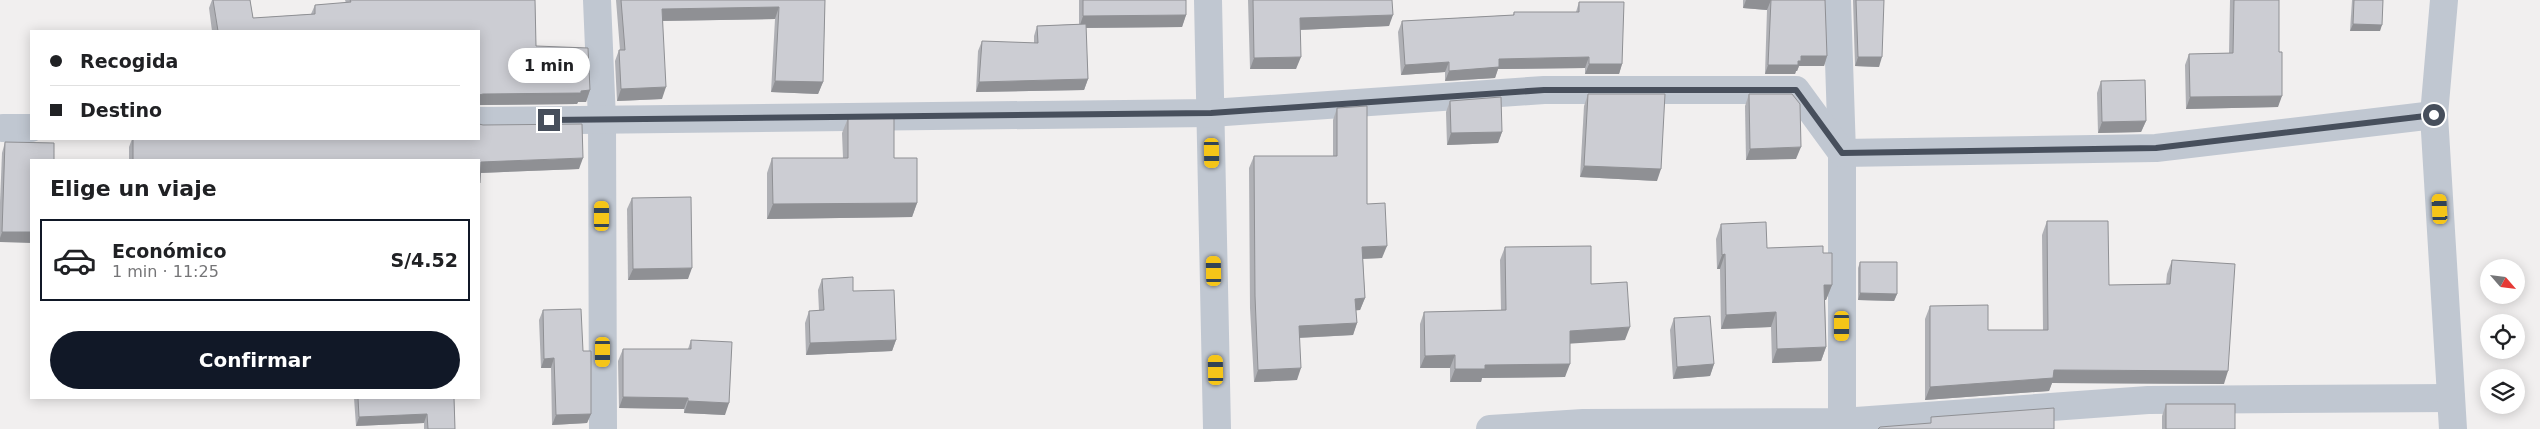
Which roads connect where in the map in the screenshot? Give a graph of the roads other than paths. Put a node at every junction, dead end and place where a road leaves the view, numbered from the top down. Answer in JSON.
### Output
{"nodes":[{"id":1,"x":597,"y":0,"type":"edge"},
{"id":2,"x":1208,"y":0,"type":"edge"},
{"id":3,"x":1837,"y":0,"type":"edge"},
{"id":4,"x":2444,"y":0,"type":"edge"},
{"id":5,"x":1211,"y":113,"type":"junction"},
{"id":6,"x":2434,"y":115,"type":"junction"},
{"id":7,"x":602,"y":120,"type":"junction"},
{"id":8,"x":480,"y":121,"type":"edge"},
{"id":9,"x":3,"y":128,"type":"dead end"},
{"id":10,"x":30,"y":128,"type":"edge"},
{"id":11,"x":1842,"y":153,"type":"junction"},
{"id":12,"x":2451,"y":398,"type":"junction"},
{"id":13,"x":1842,"y":426,"type":"edge"},
{"id":14,"x":603,"y":429,"type":"edge"},
{"id":15,"x":1217,"y":429,"type":"edge"},
{"id":16,"x":1490,"y":429,"type":"edge"},
{"id":17,"x":2453,"y":429,"type":"edge"}],
"edges":[{"from":1,"to":7,"type":"street"},
{"from":2,"to":5,"type":"street"},
{"from":3,"to":11,"type":"street"},
{"from":4,"to":6,"type":"street"},
{"from":5,"to":7,"type":"street"},
{"from":5,"to":11,"type":"street"},
{"from":5,"to":15,"type":"street"},
{"from":6,"to":11,"type":"street"},
{"from":6,"to":12,"type":"street"},
{"from":7,"to":8,"type":"street"},
{"from":7,"to":14,"type":"street"},
{"from":9,"to":10,"type":"street"},
{"from":11,"to":13,"type":"street"},
{"from":12,"to":13,"type":"street"},
{"from":12,"to":17,"type":"street"},
{"from":13,"to":16,"type":"street"}]}
